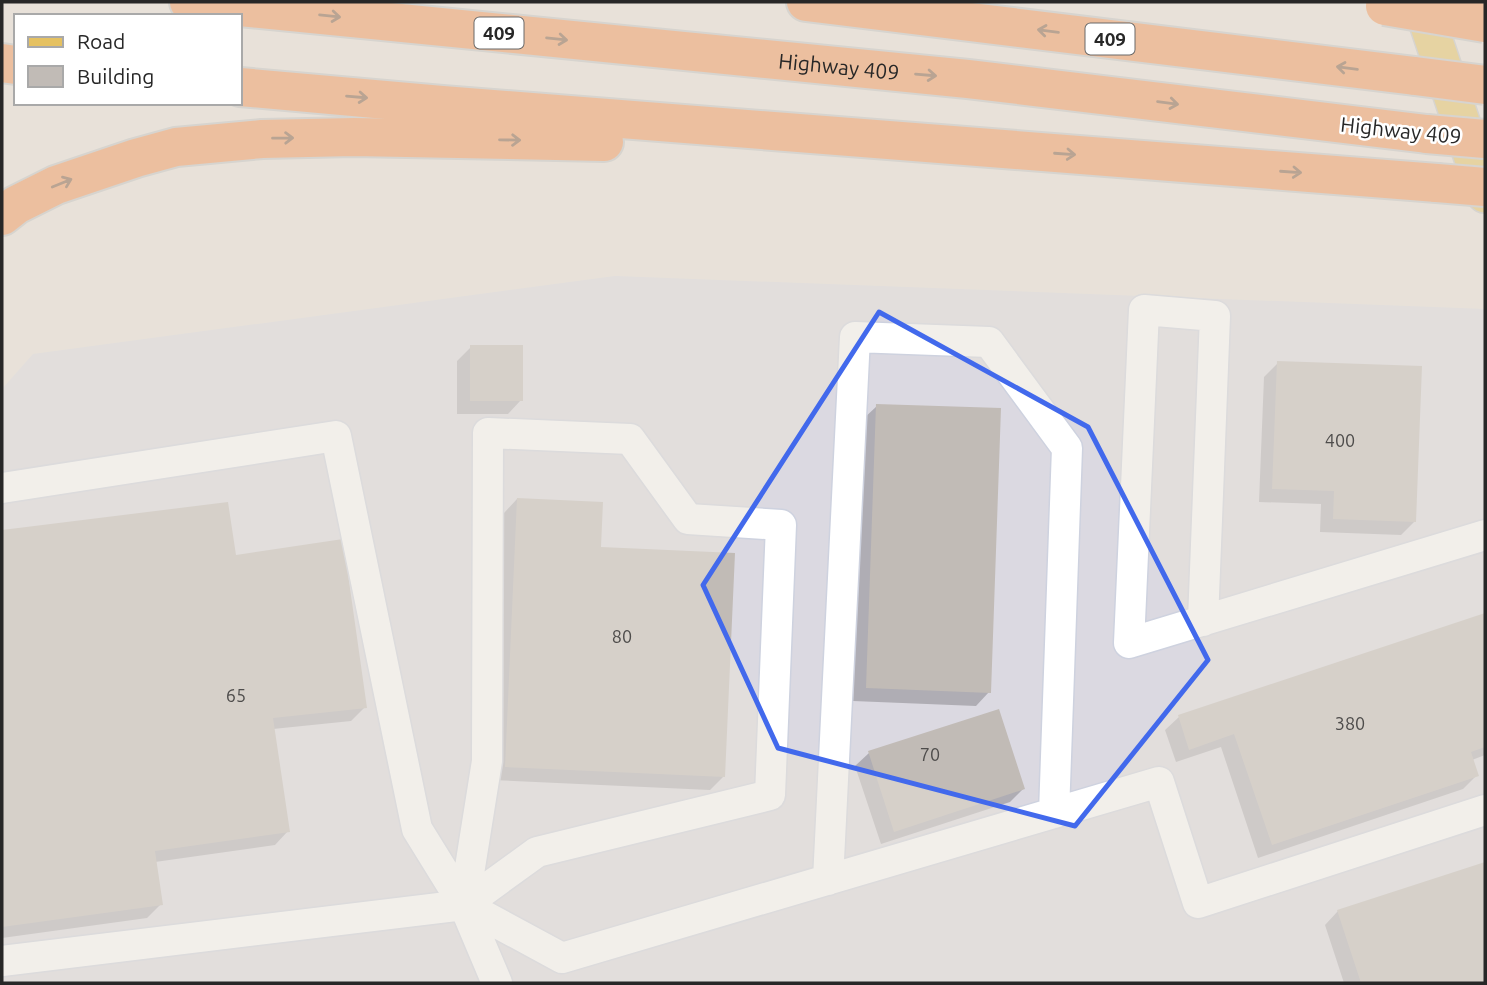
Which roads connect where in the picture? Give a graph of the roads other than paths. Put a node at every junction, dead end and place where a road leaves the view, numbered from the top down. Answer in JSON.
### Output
{"nodes":[{"id":1,"x":189,"y":2,"type":"edge"},
{"id":2,"x":806,"y":2,"type":"edge"},
{"id":3,"x":1389,"y":3,"type":"edge"},
{"id":4,"x":1485,"y":23,"type":"edge"},
{"id":5,"x":1485,"y":85,"type":"edge"},
{"id":6,"x":242,"y":87,"type":"edge"},
{"id":7,"x":1485,"y":139,"type":"edge"},
{"id":8,"x":997,"y":149,"type":"junction"},
{"id":9,"x":1485,"y":187,"type":"edge"},
{"id":10,"x":1485,"y":194,"type":"edge"},
{"id":11,"x":2,"y":216,"type":"edge"},
{"id":12,"x":2,"y":488,"type":"edge"},
{"id":13,"x":1485,"y":535,"type":"edge"},
{"id":14,"x":1203,"y":621,"type":"junction"},
{"id":15,"x":1485,"y":810,"type":"edge"},
{"id":16,"x":1054,"y":813,"type":"junction"},
{"id":17,"x":828,"y":880,"type":"junction"},
{"id":18,"x":464,"y":905,"type":"junction"},
{"id":19,"x":2,"y":961,"type":"edge"},
{"id":20,"x":497,"y":983,"type":"edge"}],
"edges":[{"from":1,"to":7,"type":"highway","name":"Highway 409","number":"409","one_way":true,"bridge":true},
{"from":5,"to":2,"type":"highway","number":"409","one_way":true,"bridge":true},
{"from":3,"to":4,"type":"highway","bridge":true},
{"from":3,"to":10,"type":"main road"},
{"from":6,"to":8,"type":"highway","one_way":true},
{"from":8,"to":9,"type":"highway","one_way":true,"bridge":true},
{"from":11,"to":8,"type":"highway","one_way":true},
{"from":12,"to":18,"type":"street"},
{"from":13,"to":14,"type":"street"},
{"from":14,"to":14,"type":"street"},
{"from":15,"to":16,"type":"street"},
{"from":16,"to":17,"type":"street"},
{"from":16,"to":17,"type":"street"},
{"from":17,"to":18,"type":"street"},
{"from":18,"to":18,"type":"street"},
{"from":18,"to":19,"type":"street"},
{"from":18,"to":20,"type":"street"}]}
